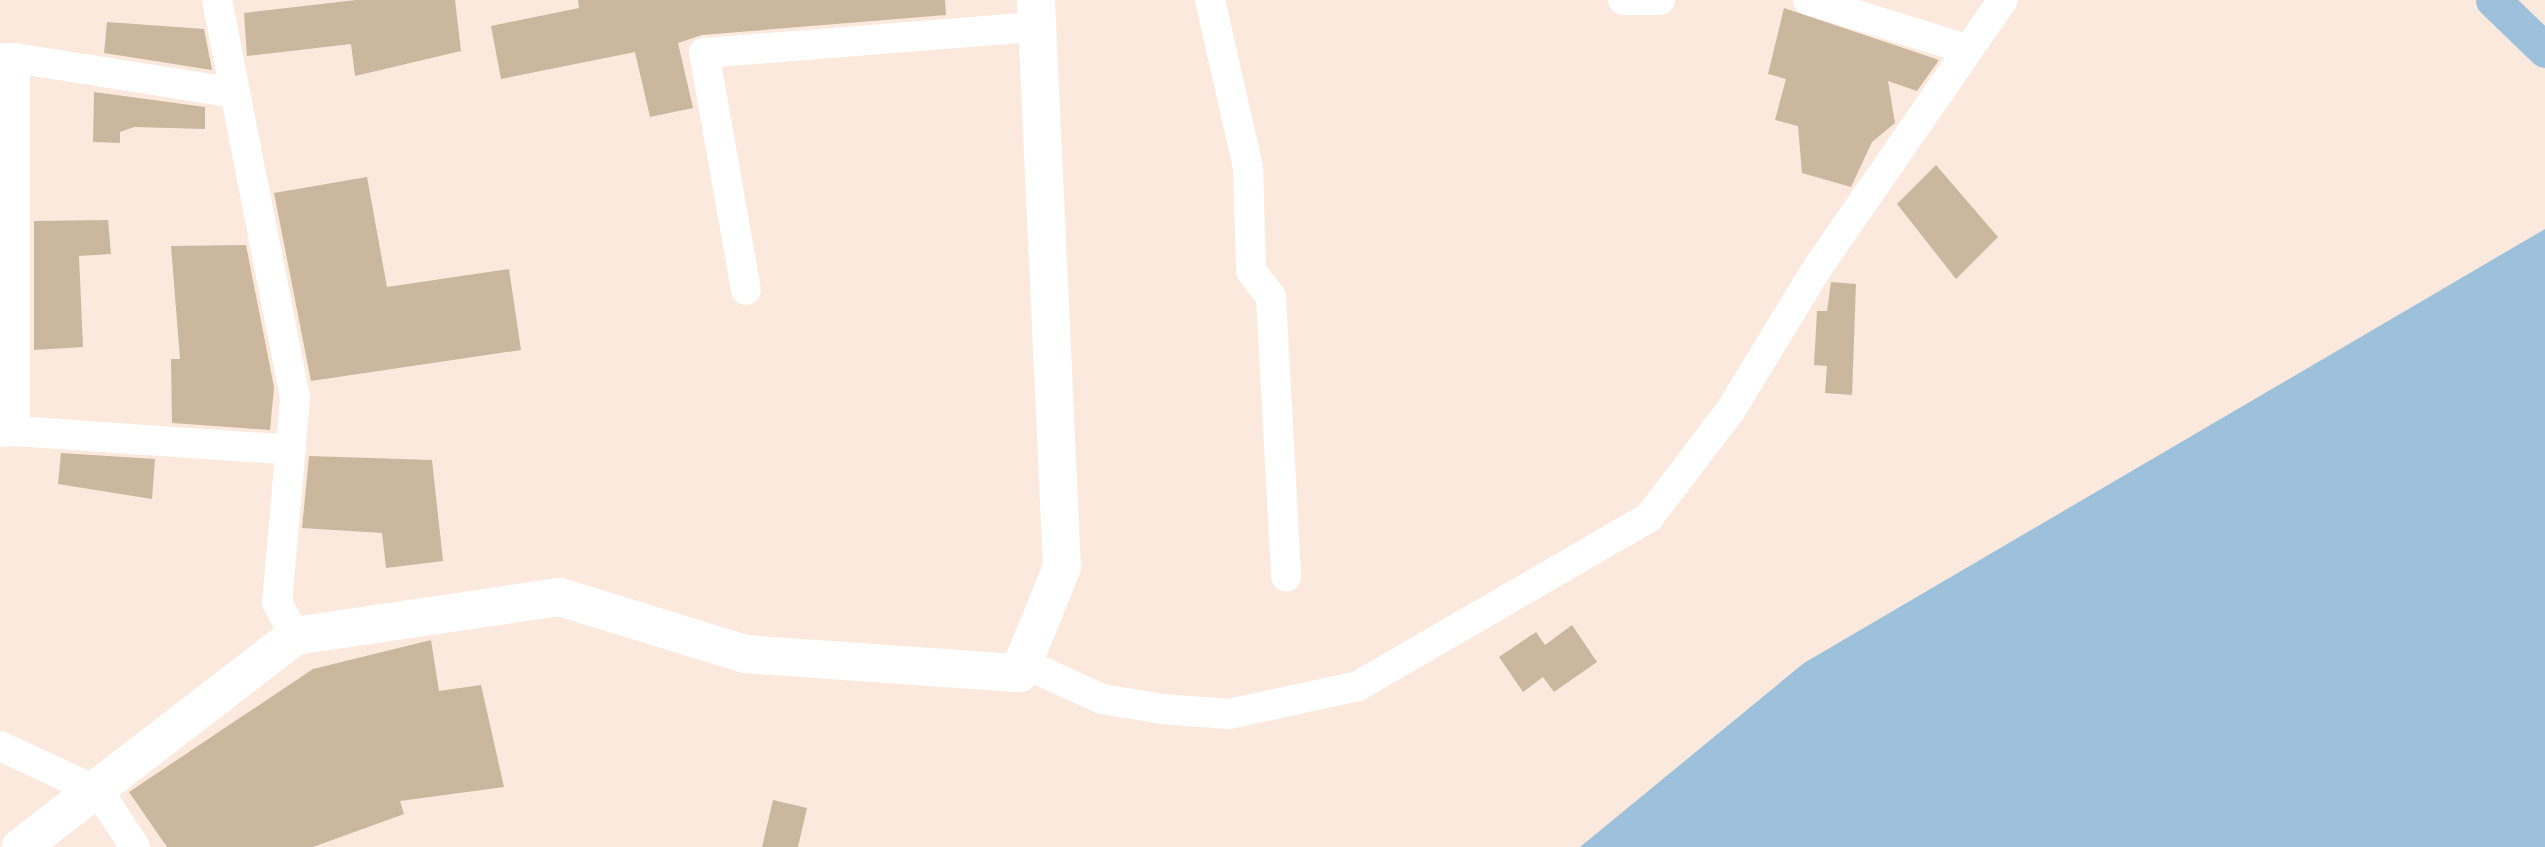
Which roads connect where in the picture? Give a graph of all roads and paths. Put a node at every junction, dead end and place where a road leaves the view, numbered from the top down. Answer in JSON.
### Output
{"nodes":[{"id":1,"x":1210,"y":0,"type":"edge"},
{"id":2,"x":1808,"y":0,"type":"edge"},
{"id":3,"x":2003,"y":0,"type":"edge"},
{"id":4,"x":221,"y":1,"type":"edge"},
{"id":5,"x":1036,"y":14,"type":"edge"},
{"id":6,"x":1966,"y":49,"type":"junction"},
{"id":7,"x":7,"y":58,"type":"edge"},
{"id":8,"x":230,"y":92,"type":"junction"},
{"id":9,"x":746,"y":290,"type":"dead end"},
{"id":10,"x":7,"y":431,"type":"edge"},
{"id":11,"x":291,"y":450,"type":"junction"},
{"id":12,"x":1286,"y":577,"type":"dead end"},
{"id":13,"x":295,"y":636,"type":"junction"},
{"id":14,"x":1023,"y":663,"type":"junction"},
{"id":15,"x":0,"y":746,"type":"edge"},
{"id":16,"x":99,"y":792,"type":"junction"},
{"id":17,"x":21,"y":847,"type":"edge"},
{"id":18,"x":135,"y":847,"type":"edge"}],
"edges":[{"from":1,"to":12,"type":"street"},
{"from":2,"to":6,"type":"street"},
{"from":3,"to":6,"type":"street"},
{"from":4,"to":8,"type":"street"},
{"from":5,"to":9,"type":"street"},
{"from":5,"to":14,"type":"street"},
{"from":6,"to":14,"type":"street"},
{"from":7,"to":8,"type":"street"},
{"from":7,"to":10,"type":"street"},
{"from":8,"to":11,"type":"street"},
{"from":10,"to":11,"type":"street"},
{"from":11,"to":13,"type":"street"},
{"from":13,"to":14,"type":"street"},
{"from":13,"to":16,"type":"street"},
{"from":15,"to":16,"type":"street"},
{"from":16,"to":17,"type":"street"},
{"from":16,"to":18,"type":"street"}]}
